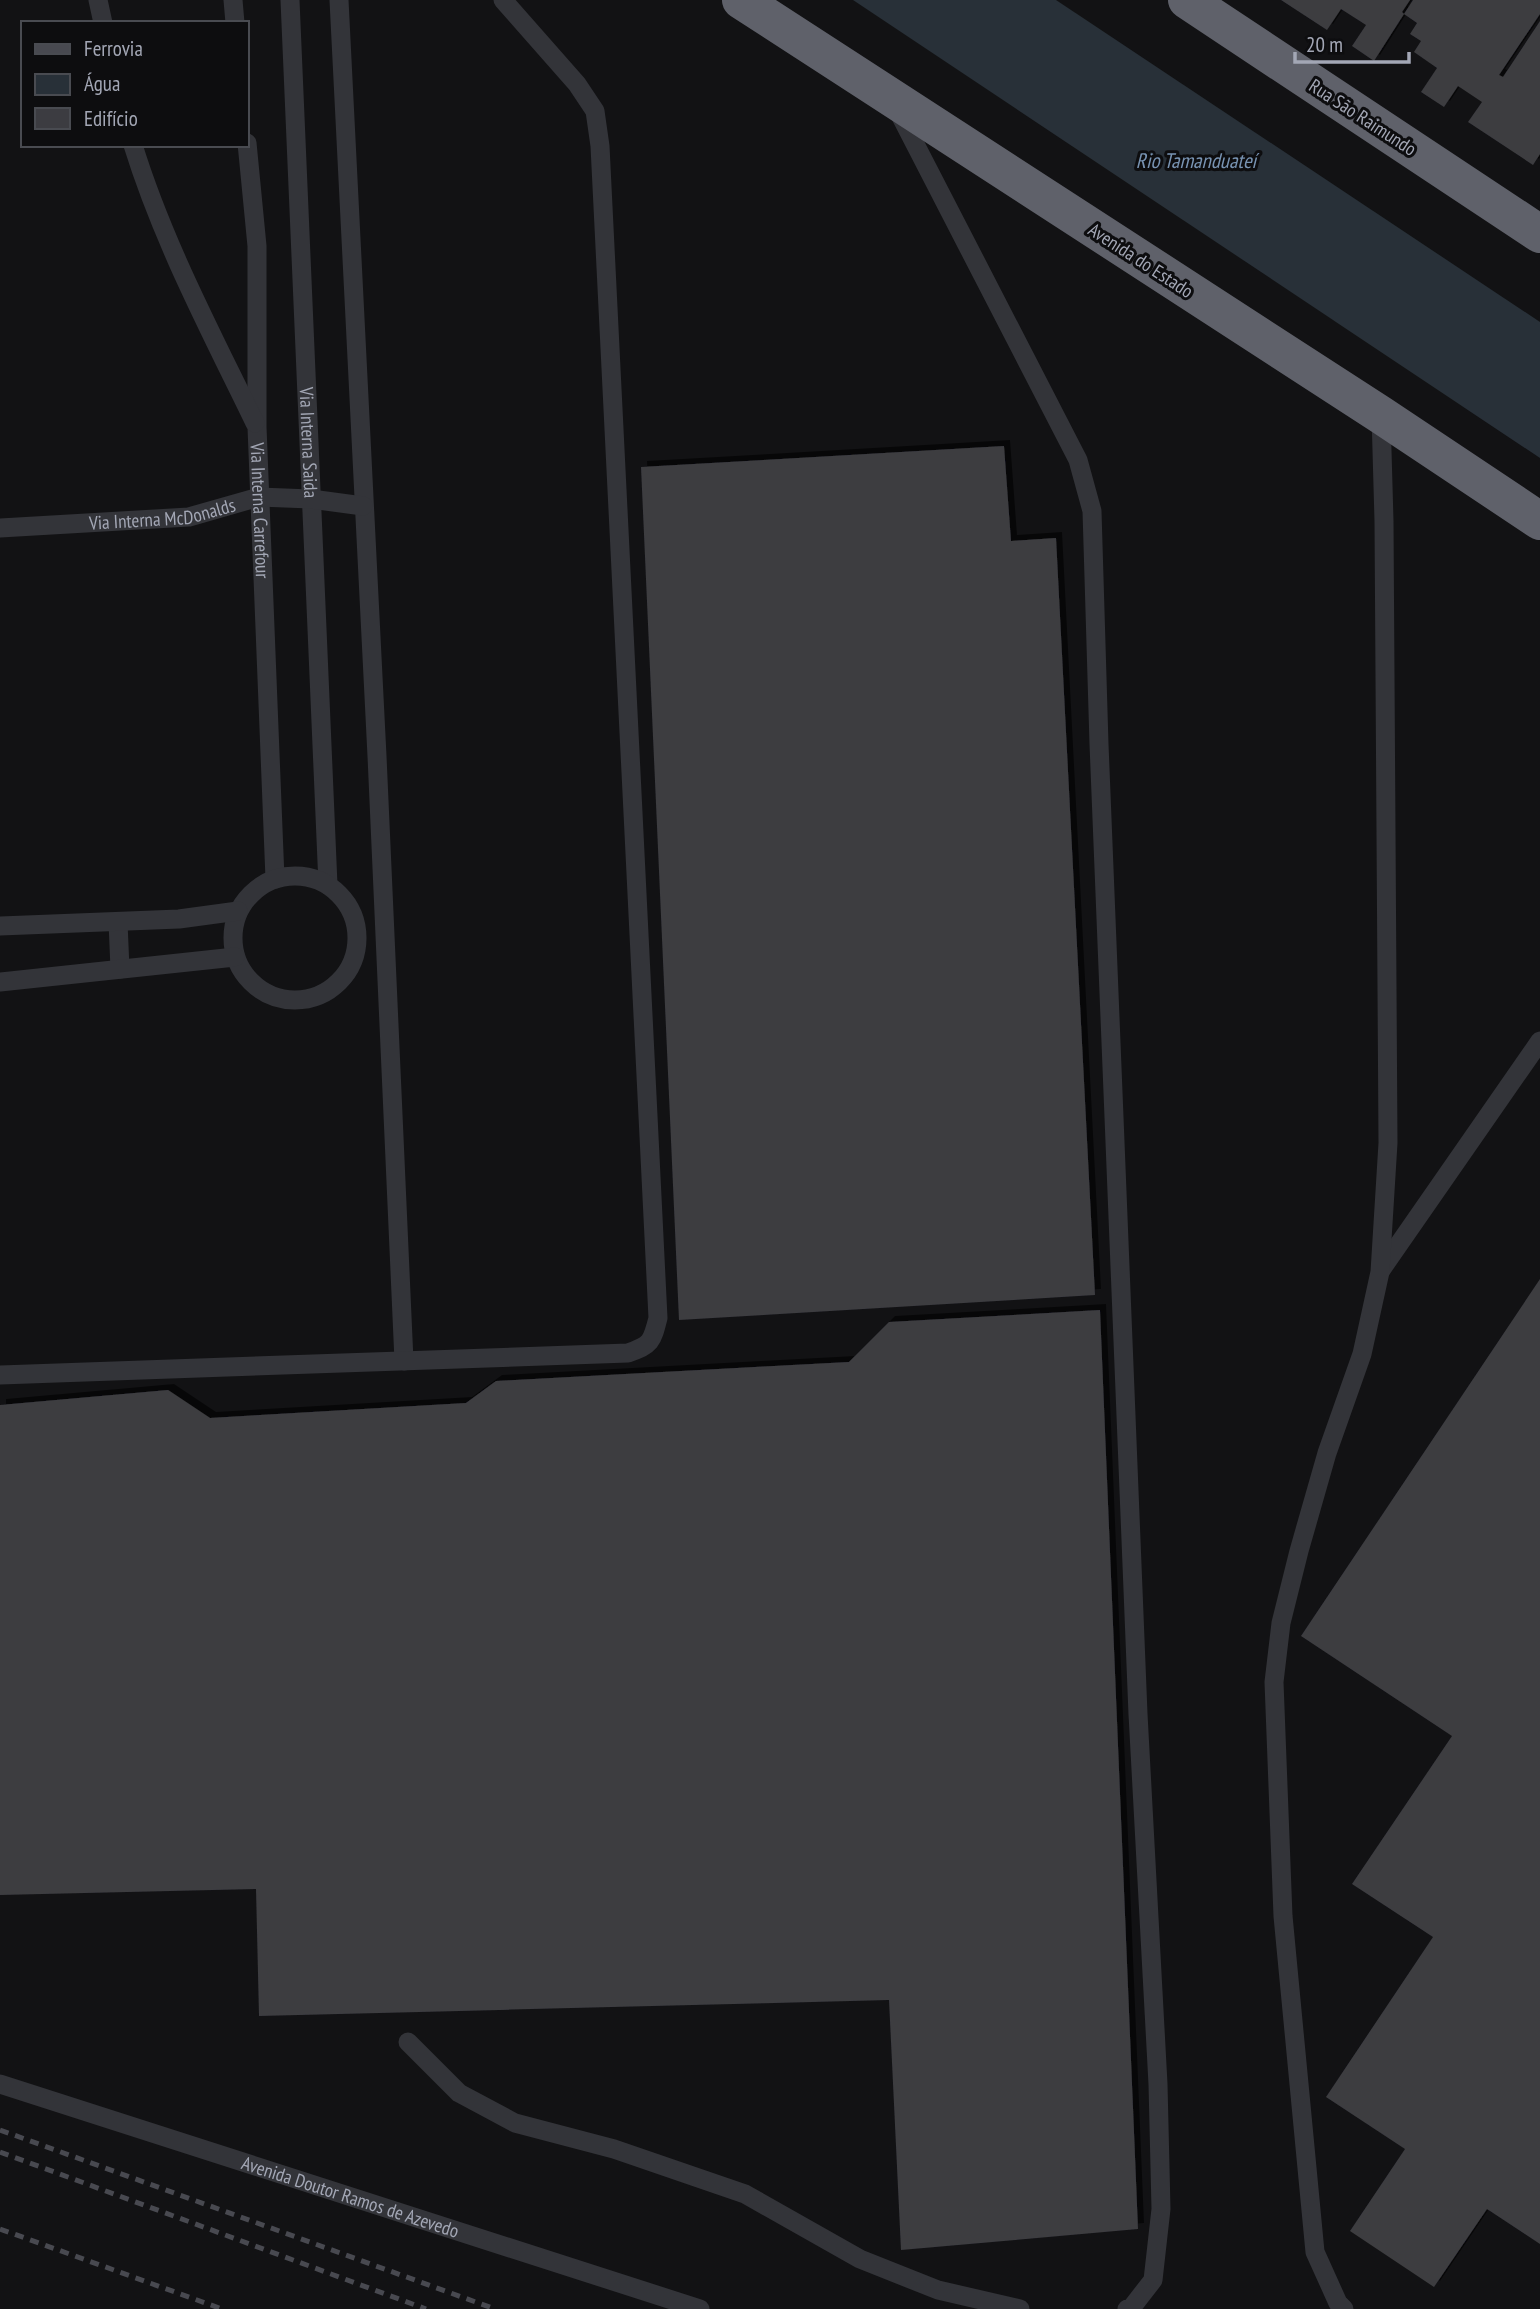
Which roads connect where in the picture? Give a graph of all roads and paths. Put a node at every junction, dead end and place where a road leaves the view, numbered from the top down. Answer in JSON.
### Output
{"nodes":[{"id":1,"x":98,"y":0,"type":"edge"},
{"id":2,"x":233,"y":0,"type":"edge"},
{"id":3,"x":290,"y":0,"type":"edge"},
{"id":4,"x":339,"y":0,"type":"edge"},
{"id":5,"x":503,"y":0,"type":"edge"},
{"id":6,"x":741,"y":0,"type":"edge"},
{"id":7,"x":1187,"y":0,"type":"edge"},
{"id":8,"x":103,"y":21,"type":"edge"},
{"id":9,"x":235,"y":21,"type":"edge"},
{"id":10,"x":892,"y":99,"type":"junction"},
{"id":11,"x":134,"y":147,"type":"edge"},
{"id":12,"x":247,"y":147,"type":"edge"},
{"id":13,"x":1540,"y":234,"type":"edge"},
{"id":14,"x":1381,"y":415,"type":"junction"},
{"id":15,"x":257,"y":426,"type":"junction"},
{"id":16,"x":259,"y":497,"type":"junction"},
{"id":17,"x":311,"y":499,"type":"junction"},
{"id":18,"x":363,"y":506,"type":"junction"},
{"id":19,"x":1540,"y":521,"type":"edge"},
{"id":20,"x":0,"y":528,"type":"edge"},
{"id":21,"x":275,"y":879,"type":"junction"},
{"id":22,"x":328,"y":885,"type":"junction"},
{"id":23,"x":238,"y":911,"type":"junction"},
{"id":24,"x":118,"y":922,"type":"junction"},
{"id":25,"x":0,"y":926,"type":"edge"},
{"id":26,"x":385,"y":938,"type":"junction"},
{"id":27,"x":358,"y":940,"type":"junction"},
{"id":28,"x":235,"y":957,"type":"junction"},
{"id":29,"x":120,"y":968,"type":"junction"},
{"id":30,"x":0,"y":982,"type":"edge"},
{"id":31,"x":1540,"y":1041,"type":"edge"},
{"id":32,"x":1380,"y":1272,"type":"junction"},
{"id":33,"x":404,"y":1361,"type":"junction"},
{"id":34,"x":0,"y":1375,"type":"edge"},
{"id":35,"x":408,"y":2042,"type":"dead end"},
{"id":36,"x":0,"y":2084,"type":"edge"},
{"id":37,"x":700,"y":2309,"type":"edge"},
{"id":38,"x":1020,"y":2309,"type":"edge"},
{"id":39,"x":1127,"y":2309,"type":"edge"},
{"id":40,"x":1344,"y":2309,"type":"edge"}],
"edges":[{"from":1,"to":8,"type":"lane"},
{"from":2,"to":9,"type":"lane"},
{"from":3,"to":17,"type":"lane","name":"Via Interna Saida"},
{"from":4,"to":18,"type":"lane"},
{"from":5,"to":33,"type":"lane"},
{"from":6,"to":10,"type":"highway","name":"Avenida do Estado"},
{"from":7,"to":13,"type":"highway","name":"Rua São Raimundo"},
{"from":10,"to":14,"type":"highway","name":"Avenida do Estado"},
{"from":10,"to":39,"type":"lane"},
{"from":11,"to":15,"type":"lane"},
{"from":12,"to":15,"type":"lane","name":"Via Interna Carrefour"},
{"from":14,"to":19,"type":"highway","name":"Avenida do Estado"},
{"from":14,"to":32,"type":"lane"},
{"from":15,"to":16,"type":"lane","name":"Via Interna Carrefour"},
{"from":16,"to":17,"type":"lane","name":"Via Interna McDonalds"},
{"from":16,"to":20,"type":"lane","name":"Via Interna McDonalds"},
{"from":16,"to":21,"type":"lane","name":"Via Interna Carrefour"},
{"from":17,"to":18,"type":"lane","name":"Via Interna McDonalds"},
{"from":17,"to":22,"type":"lane","name":"Via Interna Saida"},
{"from":18,"to":26,"type":"lane"},
{"from":21,"to":22,"type":"lane"},
{"from":21,"to":23,"type":"lane"},
{"from":22,"to":27,"type":"lane"},
{"from":23,"to":24,"type":"lane"},
{"from":23,"to":28,"type":"lane"},
{"from":24,"to":25,"type":"lane"},
{"from":24,"to":29,"type":"lane"},
{"from":26,"to":27,"type":"lane"},
{"from":26,"to":33,"type":"lane"},
{"from":27,"to":28,"type":"lane"},
{"from":28,"to":29,"type":"lane"},
{"from":29,"to":30,"type":"lane"},
{"from":31,"to":32,"type":"lane"},
{"from":32,"to":40,"type":"lane"},
{"from":33,"to":34,"type":"lane"},
{"from":35,"to":38,"type":"lane"},
{"from":36,"to":37,"type":"lane","name":"Avenida Doutor Ramos de Azevedo"}]}
